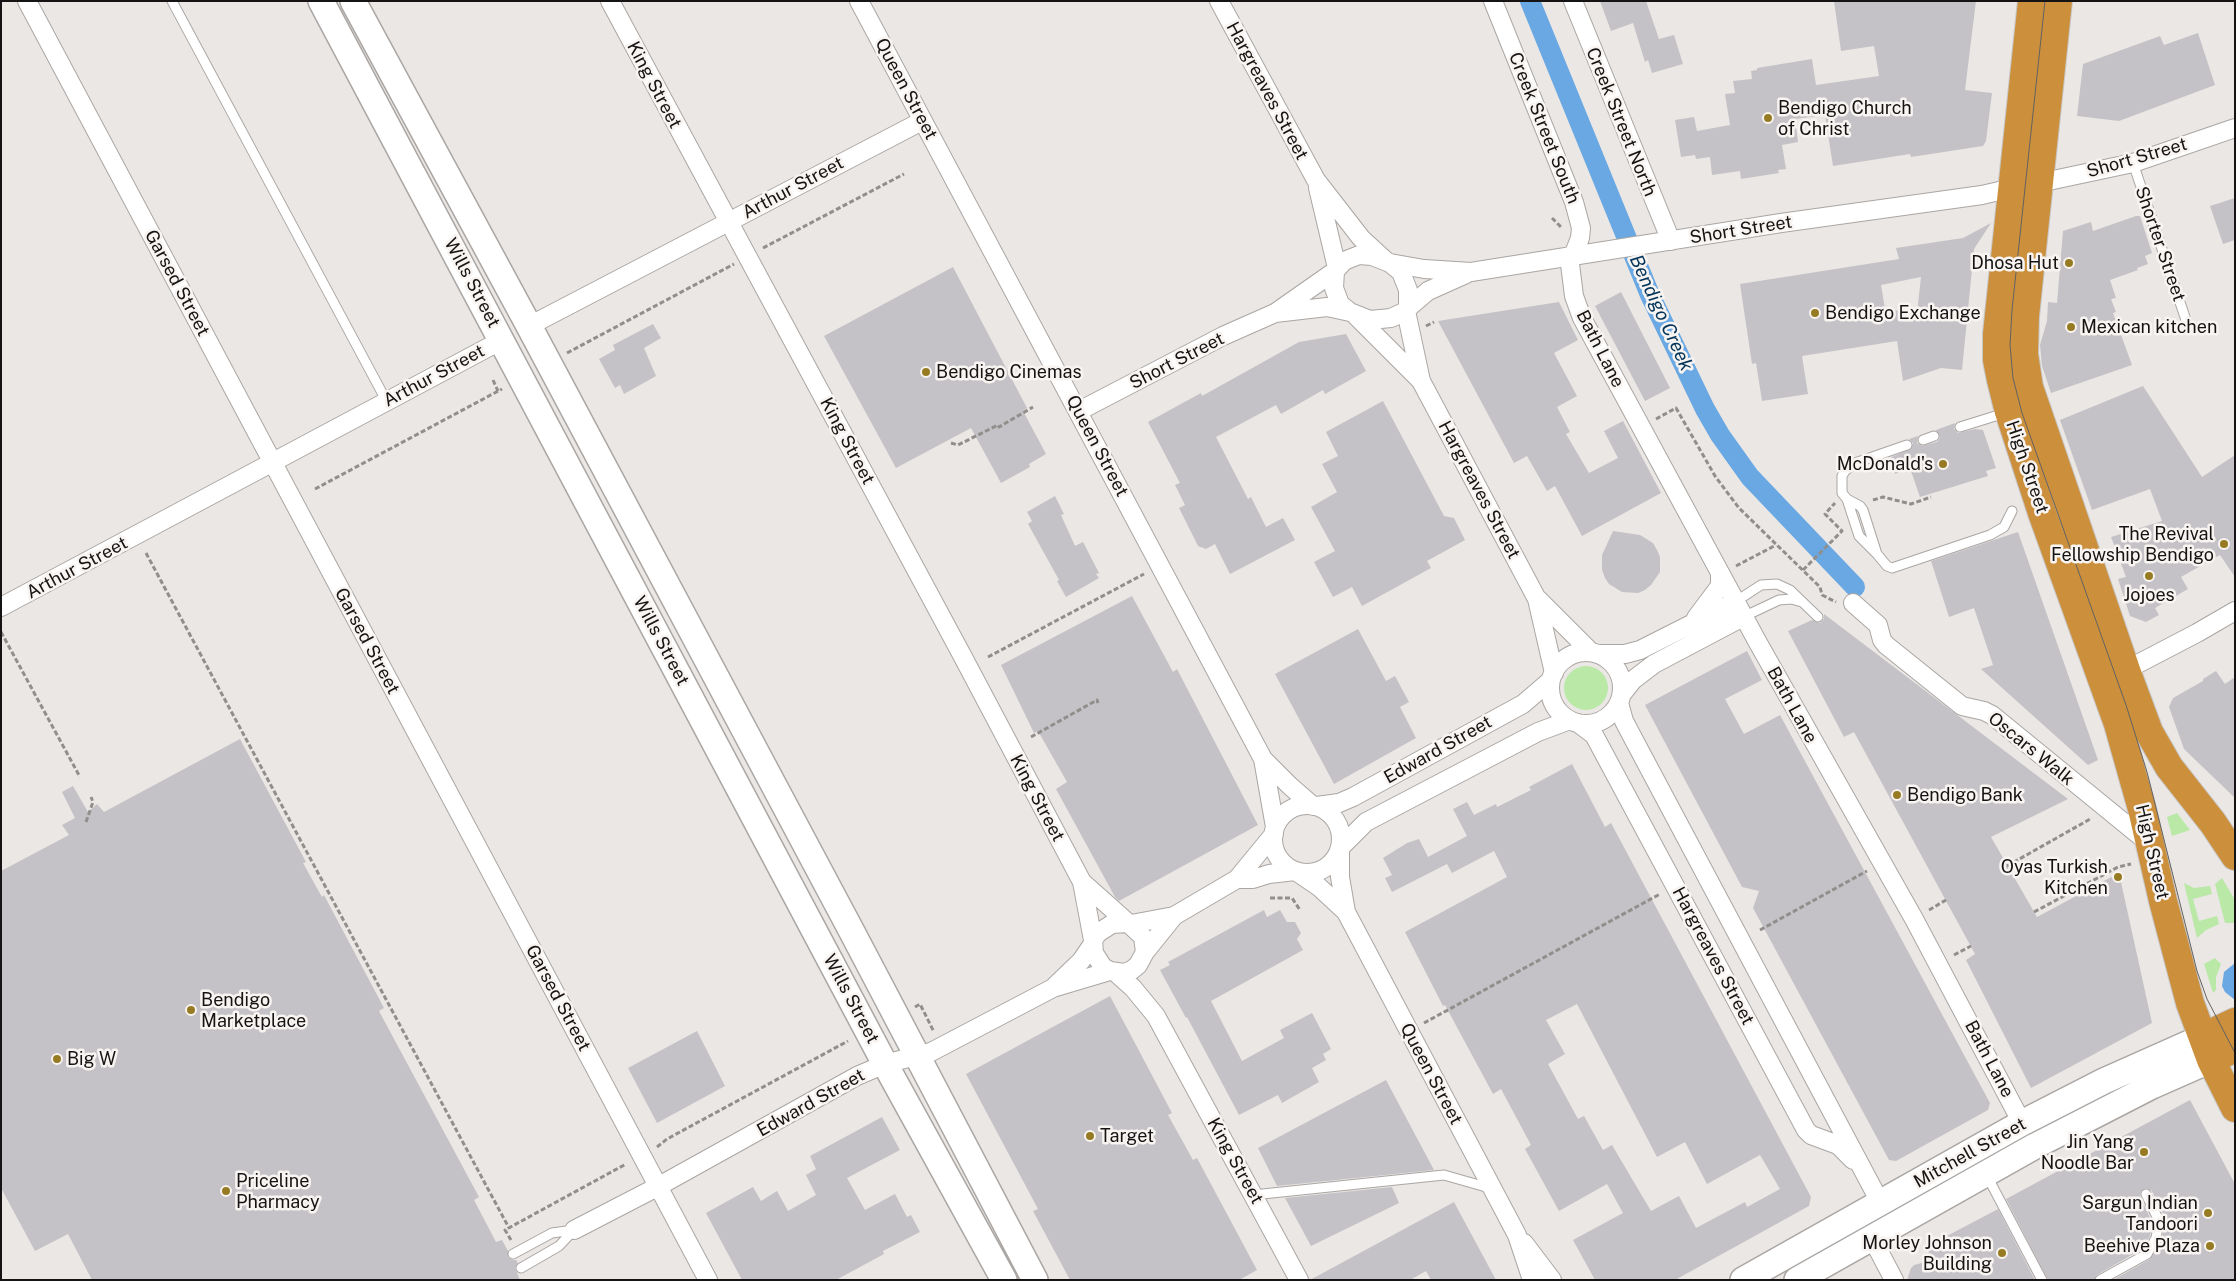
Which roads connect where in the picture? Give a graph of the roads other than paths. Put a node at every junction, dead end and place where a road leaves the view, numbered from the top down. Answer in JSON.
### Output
{"nodes":[{"id":1,"x":26,"y":1,"type":"edge"},
{"id":2,"x":172,"y":1,"type":"edge"},
{"id":3,"x":321,"y":1,"type":"edge"},
{"id":4,"x":353,"y":1,"type":"edge"},
{"id":5,"x":610,"y":1,"type":"edge"},
{"id":6,"x":859,"y":1,"type":"edge"},
{"id":7,"x":1219,"y":1,"type":"edge"},
{"id":8,"x":1493,"y":1,"type":"edge"},
{"id":9,"x":1573,"y":1,"type":"edge"},
{"id":10,"x":2032,"y":1,"type":"edge"},
{"id":11,"x":2058,"y":1,"type":"edge"},
{"id":12,"x":922,"y":121,"type":"junction"},
{"id":13,"x":2235,"y":128,"type":"edge"},
{"id":14,"x":2133,"y":163,"type":"junction"},
{"id":15,"x":1316,"y":180,"type":"junction"},
{"id":16,"x":2038,"y":183,"type":"junction"},
{"id":17,"x":2012,"y":188,"type":"junction"},
{"id":18,"x":728,"y":222,"type":"junction"},
{"id":19,"x":1663,"y":243,"type":"junction"},
{"id":20,"x":1571,"y":256,"type":"junction"},
{"id":21,"x":1388,"y":262,"type":"junction"},
{"id":22,"x":1336,"y":270,"type":"junction"},
{"id":23,"x":1471,"y":272,"type":"junction"},
{"id":24,"x":1406,"y":310,"type":"junction"},
{"id":25,"x":1275,"y":313,"type":"junction"},
{"id":26,"x":1352,"y":313,"type":"junction"},
{"id":27,"x":529,"y":326,"type":"junction"},
{"id":28,"x":2188,"y":326,"type":"dead end"},
{"id":29,"x":502,"y":340,"type":"junction"},
{"id":30,"x":1421,"y":381,"type":"junction"},
{"id":31,"x":387,"y":402,"type":"junction"},
{"id":32,"x":1079,"y":411,"type":"junction"},
{"id":33,"x":2008,"y":412,"type":"junction"},
{"id":34,"x":1960,"y":427,"type":"dead end"},
{"id":35,"x":1934,"y":436,"type":"dead end"},
{"id":36,"x":1923,"y":440,"type":"dead end"},
{"id":37,"x":1907,"y":445,"type":"dead end"},
{"id":38,"x":272,"y":463,"type":"junction"},
{"id":39,"x":2064,"y":490,"type":"junction"},
{"id":40,"x":2038,"y":500,"type":"junction"},
{"id":41,"x":2012,"y":512,"type":"dead end"},
{"id":42,"x":1724,"y":572,"type":"junction"},
{"id":43,"x":1537,"y":599,"type":"junction"},
{"id":44,"x":1802,"y":602,"type":"junction"},
{"id":45,"x":1853,"y":603,"type":"road end"},
{"id":46,"x":1,"y":608,"type":"edge"},
{"id":47,"x":1739,"y":609,"type":"junction"},
{"id":48,"x":2235,"y":611,"type":"edge"},
{"id":49,"x":1818,"y":617,"type":"dead end"},
{"id":50,"x":1693,"y":623,"type":"junction"},
{"id":51,"x":1595,"y":653,"type":"junction"},
{"id":52,"x":2115,"y":676,"type":"junction"},
{"id":53,"x":1553,"y":677,"type":"junction"},
{"id":54,"x":1620,"y":699,"type":"junction"},
{"id":55,"x":1574,"y":721,"type":"junction"},
{"id":56,"x":1263,"y":759,"type":"junction"},
{"id":57,"x":1315,"y":806,"type":"junction"},
{"id":58,"x":2213,"y":823,"type":"junction"},
{"id":59,"x":1275,"y":830,"type":"junction"},
{"id":60,"x":2235,"y":845,"type":"edge"},
{"id":61,"x":1340,"y":849,"type":"junction"},
{"id":62,"x":2151,"y":850,"type":"junction"},
{"id":63,"x":2235,"y":856,"type":"edge"},
{"id":64,"x":1296,"y":872,"type":"junction"},
{"id":65,"x":1238,"y":879,"type":"junction"},
{"id":66,"x":1082,"y":882,"type":"junction"},
{"id":67,"x":1346,"y":912,"type":"junction"},
{"id":68,"x":1174,"y":916,"type":"junction"},
{"id":69,"x":1130,"y":924,"type":"junction"},
{"id":70,"x":1092,"y":943,"type":"junction"},
{"id":71,"x":1145,"y":952,"type":"junction"},
{"id":72,"x":1113,"y":972,"type":"junction"},
{"id":73,"x":1053,"y":988,"type":"junction"},
{"id":74,"x":2235,"y":1022,"type":"edge"},
{"id":75,"x":2216,"y":1048,"type":"edge"},
{"id":76,"x":918,"y":1056,"type":"junction"},
{"id":77,"x":885,"y":1064,"type":"junction"},
{"id":78,"x":1830,"y":1108,"type":"junction"},
{"id":79,"x":2235,"y":1108,"type":"edge"},
{"id":80,"x":2022,"y":1123,"type":"junction"},
{"id":81,"x":955,"y":1130,"type":"junction"},
{"id":82,"x":1806,"y":1130,"type":"junction"},
{"id":83,"x":930,"y":1144,"type":"junction"},
{"id":84,"x":2035,"y":1146,"type":"junction"},
{"id":85,"x":1865,"y":1173,"type":"junction"},
{"id":86,"x":1986,"y":1174,"type":"junction"},
{"id":87,"x":659,"y":1186,"type":"junction"},
{"id":88,"x":1493,"y":1189,"type":"junction"},
{"id":89,"x":2146,"y":1194,"type":"dead end"},
{"id":90,"x":1253,"y":1195,"type":"junction"},
{"id":91,"x":1880,"y":1202,"type":"junction"},
{"id":92,"x":1893,"y":1226,"type":"junction"},
{"id":93,"x":574,"y":1230,"type":"junction"},
{"id":94,"x":1517,"y":1235,"type":"junction"},
{"id":95,"x":1872,"y":1238,"type":"junction"},
{"id":96,"x":515,"y":1253,"type":"road end"},
{"id":97,"x":520,"y":1268,"type":"dead end"},
{"id":98,"x":708,"y":1280,"type":"edge"},
{"id":99,"x":1004,"y":1280,"type":"edge"},
{"id":100,"x":1035,"y":1280,"type":"edge"},
{"id":101,"x":1299,"y":1280,"type":"edge"},
{"id":102,"x":1532,"y":1280,"type":"edge"},
{"id":103,"x":1552,"y":1280,"type":"edge"},
{"id":104,"x":1743,"y":1280,"type":"edge"},
{"id":105,"x":1797,"y":1280,"type":"edge"},
{"id":106,"x":1894,"y":1280,"type":"edge"},
{"id":107,"x":2042,"y":1280,"type":"edge"},
{"id":108,"x":2100,"y":1280,"type":"edge"}],
"edges":[{"from":1,"to":38,"type":"street","name":"Garsed Street"},
{"from":2,"to":31,"type":"lane"},
{"from":3,"to":29,"type":"main road","name":"Wills Street"},
{"from":4,"to":27,"type":"main road","name":"Wills Street"},
{"from":5,"to":18,"type":"street","name":"King Street"},
{"from":6,"to":12,"type":"street","name":"Queen Street"},
{"from":7,"to":15,"type":"street","name":"Hargreaves Street"},
{"from":8,"to":20,"type":"street","name":"Creek Street South"},
{"from":9,"to":19,"type":"street","name":"Creek Street North"},
{"from":10,"to":17,"type":"highway","name":"High Street"},
{"from":11,"to":16,"type":"highway","name":"High Street"},
{"from":12,"to":18,"type":"street","name":"Arthur Street"},
{"from":12,"to":32,"type":"street","name":"Queen Street"},
{"from":13,"to":14,"type":"street","name":"Short Street"},
{"from":14,"to":16,"type":"street","name":"Short Street"},
{"from":14,"to":28,"type":"lane","name":"Shorter Street"},
{"from":15,"to":21,"type":"street","name":"Hargreaves Street"},
{"from":15,"to":22,"type":"street","name":"Hargreaves Street"},
{"from":16,"to":17,"type":"highway"},
{"from":16,"to":39,"type":"highway","name":"High Street"},
{"from":17,"to":19,"type":"street","name":"Short Street"},
{"from":17,"to":33,"type":"highway","name":"High Street"},
{"from":18,"to":27,"type":"street","name":"Arthur Street"},
{"from":18,"to":66,"type":"street","name":"King Street"},
{"from":19,"to":20,"type":"street","name":"Short Street"},
{"from":20,"to":23,"type":"street","name":"Short Street"},
{"from":20,"to":42,"type":"street","name":"Bath Lane"},
{"from":21,"to":22,"type":"street"},
{"from":21,"to":23,"type":"street","name":"Short Street"},
{"from":21,"to":24,"type":"street"},
{"from":22,"to":25,"type":"street","name":"Short Street"},
{"from":22,"to":26,"type":"street"},
{"from":23,"to":24,"type":"street","name":"Short Street"},
{"from":24,"to":26,"type":"street"},
{"from":24,"to":30,"type":"street","name":"Hargreaves Street"},
{"from":25,"to":26,"type":"street","name":"Short Street"},
{"from":25,"to":32,"type":"street","name":"Short Street"},
{"from":26,"to":30,"type":"street","name":"Hargreaves Street"},
{"from":27,"to":29,"type":"main road","name":"Arthur Street"},
{"from":27,"to":76,"type":"main road","name":"Wills Street"},
{"from":29,"to":31,"type":"street","name":"Arthur Street"},
{"from":29,"to":77,"type":"main road","name":"Wills Street"},
{"from":30,"to":43,"type":"street","name":"Hargreaves Street"},
{"from":31,"to":38,"type":"street","name":"Arthur Street"},
{"from":32,"to":56,"type":"street","name":"Queen Street"},
{"from":33,"to":34,"type":"lane"},
{"from":33,"to":40,"type":"highway","name":"High Street"},
{"from":35,"to":36,"type":"lane"},
{"from":37,"to":41,"type":"lane"},
{"from":38,"to":46,"type":"street","name":"Arthur Street"},
{"from":38,"to":87,"type":"street","name":"Garsed Street"},
{"from":39,"to":40,"type":"highway"},
{"from":39,"to":52,"type":"highway","name":"High Street"},
{"from":40,"to":52,"type":"highway","name":"High Street"},
{"from":42,"to":47,"type":"street","name":"Bath Lane"},
{"from":42,"to":50,"type":"street"},
{"from":43,"to":51,"type":"street","name":"Hargreaves Street"},
{"from":43,"to":53,"type":"street","name":"Hargreaves Street"},
{"from":44,"to":47,"type":"lane"},
{"from":44,"to":47,"type":"lane"},
{"from":44,"to":49,"type":"lane"},
{"from":45,"to":62,"type":"street","name":"Oscars Walk"},
{"from":47,"to":50,"type":"street"},
{"from":47,"to":54,"type":"street"},
{"from":47,"to":80,"type":"street","name":"Bath Lane"},
{"from":48,"to":52,"type":"street"},
{"from":50,"to":51,"type":"street"},
{"from":51,"to":53,"type":"street"},
{"from":51,"to":54,"type":"street"},
{"from":52,"to":58,"type":"highway","name":"High Street"},
{"from":52,"to":62,"type":"highway","name":"High Street"},
{"from":53,"to":55,"type":"street"},
{"from":53,"to":57,"type":"street","name":"Edward Street"},
{"from":54,"to":55,"type":"street"},
{"from":54,"to":78,"type":"street","name":"Hargreaves Street"},
{"from":55,"to":61,"type":"street","name":"Edward Street"},
{"from":55,"to":82,"type":"street","name":"Hargreaves Street"},
{"from":56,"to":57,"type":"street","name":"Queen Street"},
{"from":56,"to":59,"type":"street","name":"Queen Street"},
{"from":57,"to":59,"type":"street"},
{"from":57,"to":61,"type":"street"},
{"from":58,"to":60,"type":"main road"},
{"from":58,"to":63,"type":"highway","name":"High Street"},
{"from":59,"to":64,"type":"street"},
{"from":59,"to":65,"type":"street"},
{"from":61,"to":64,"type":"street"},
{"from":61,"to":67,"type":"street","name":"Queen Street"},
{"from":62,"to":75,"type":"highway","name":"High Street"},
{"from":64,"to":65,"type":"street"},
{"from":64,"to":67,"type":"street","name":"Queen Street"},
{"from":65,"to":68,"type":"street"},
{"from":66,"to":69,"type":"street","name":"King Street"},
{"from":66,"to":70,"type":"street","name":"King Street"},
{"from":67,"to":88,"type":"street","name":"Queen Street"},
{"from":68,"to":69,"type":"street"},
{"from":68,"to":71,"type":"street"},
{"from":69,"to":70,"type":"street"},
{"from":69,"to":71,"type":"street"},
{"from":70,"to":72,"type":"street"},
{"from":70,"to":73,"type":"street","name":"Edward Street"},
{"from":71,"to":72,"type":"street"},
{"from":72,"to":73,"type":"street","name":"Edward Street"},
{"from":72,"to":90,"type":"street","name":"King Street"},
{"from":73,"to":76,"type":"street","name":"Edward Street"},
{"from":74,"to":75,"type":"highway"},
{"from":75,"to":79,"type":"highway","name":"High Street"},
{"from":75,"to":80,"type":"main road","name":"Mitchell Street"},
{"from":75,"to":84,"type":"main road","name":"Mitchell Street"},
{"from":76,"to":77,"type":"street","name":"Edward Street"},
{"from":76,"to":81,"type":"main road","name":"Wills Street"},
{"from":77,"to":83,"type":"main road","name":"Wills Street"},
{"from":77,"to":87,"type":"street","name":"Edward Street"},
{"from":78,"to":82,"type":"street"},
{"from":78,"to":85,"type":"street","name":"Hargreaves Street"},
{"from":80,"to":84,"type":"main road","name":"Bath Lane"},
{"from":80,"to":91,"type":"main road","name":"Mitchell Street"},
{"from":81,"to":83,"type":"main road"},
{"from":81,"to":100,"type":"main road","name":"Wills Street"},
{"from":82,"to":85,"type":"street","name":"Hargreaves Street"},
{"from":83,"to":99,"type":"main road","name":"Wills Street"},
{"from":84,"to":86,"type":"main road","name":"Mitchell Street"},
{"from":85,"to":91,"type":"street","name":"Hargreaves Street"},
{"from":86,"to":92,"type":"main road","name":"Mitchell Street"},
{"from":86,"to":107,"type":"lane"},
{"from":87,"to":93,"type":"street","name":"Edward Street"},
{"from":87,"to":98,"type":"street","name":"Garsed Street"},
{"from":88,"to":90,"type":"lane"},
{"from":88,"to":94,"type":"street","name":"Queen Street"},
{"from":89,"to":108,"type":"lane"},
{"from":90,"to":101,"type":"street","name":"King Street"},
{"from":91,"to":92,"type":"main road","name":"Hargreaves Street"},
{"from":91,"to":104,"type":"main road","name":"Mitchell Street"},
{"from":92,"to":95,"type":"main road","name":"Mitchell Street"},
{"from":93,"to":96,"type":"lane"},
{"from":93,"to":97,"type":"lane"},
{"from":94,"to":102,"type":"street","name":"Queen Street"},
{"from":94,"to":103,"type":"street","name":"Queen Street"},
{"from":95,"to":105,"type":"main road","name":"Mitchell Street"},
{"from":95,"to":106,"type":"street"}]}
